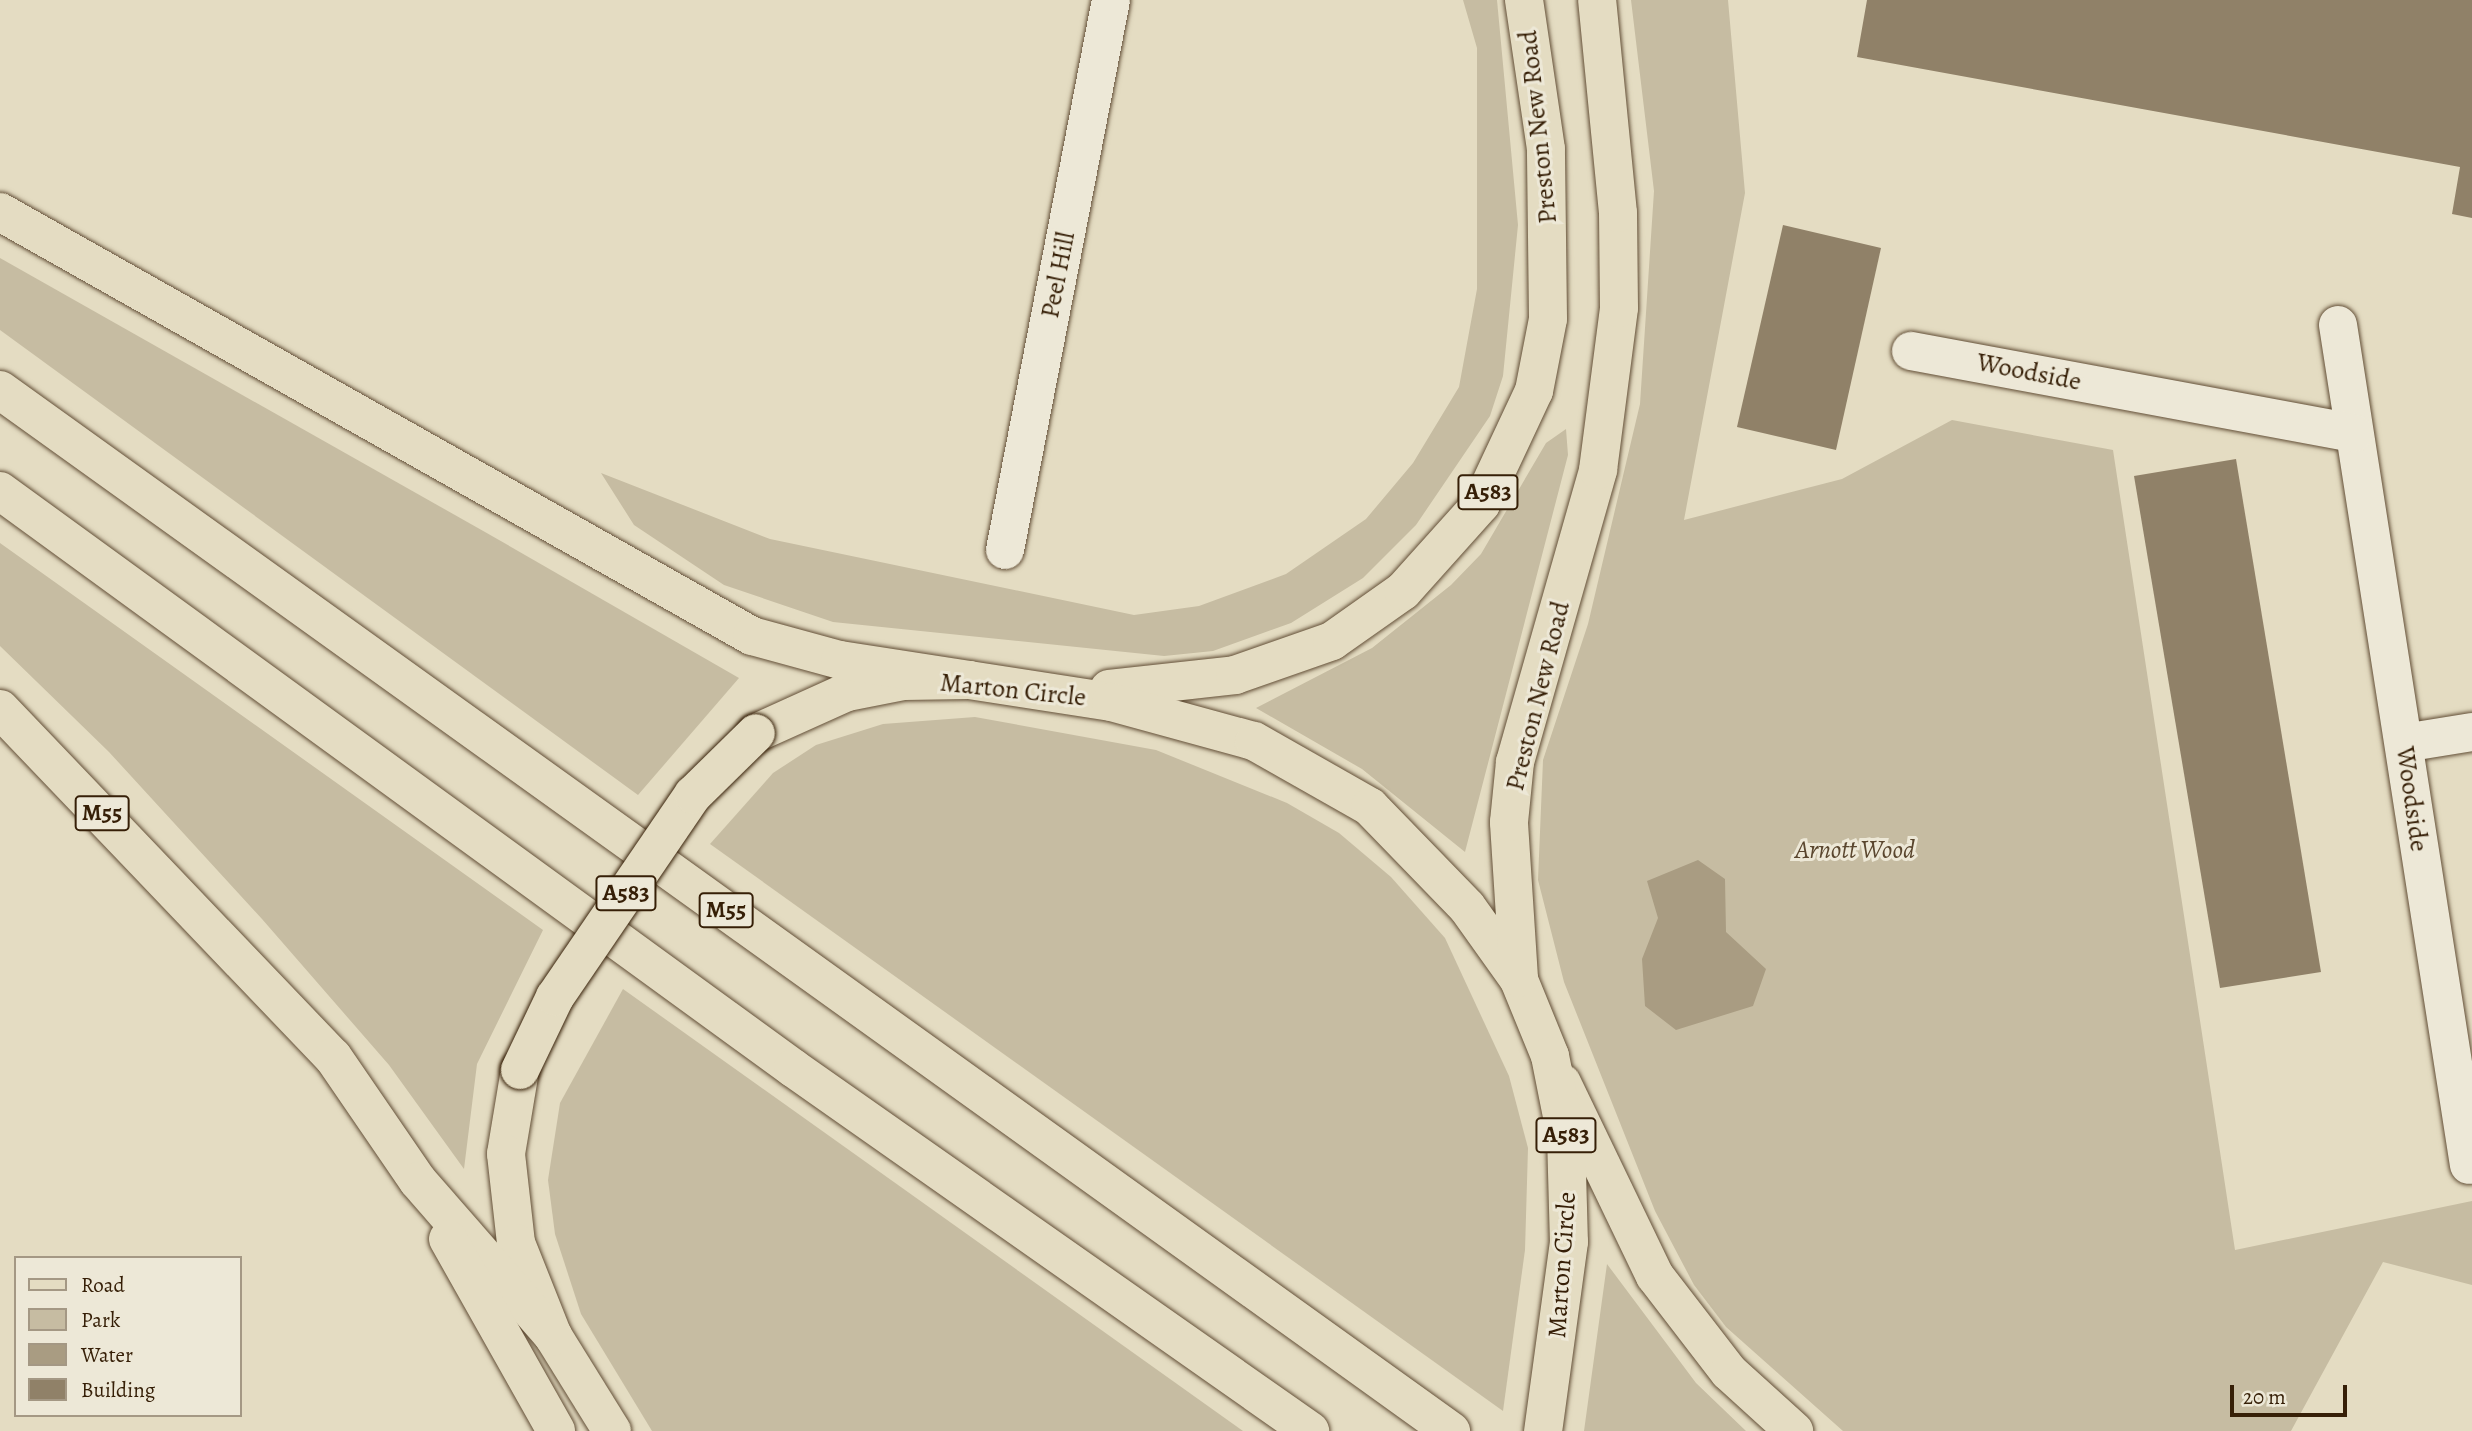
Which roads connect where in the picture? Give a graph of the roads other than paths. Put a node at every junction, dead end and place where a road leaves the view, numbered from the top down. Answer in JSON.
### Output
{"nodes":[{"id":1,"x":1111,"y":0,"type":"edge"},
{"id":2,"x":1524,"y":0,"type":"edge"},
{"id":3,"x":1597,"y":0,"type":"edge"},
{"id":4,"x":0,"y":212,"type":"edge"},
{"id":5,"x":2338,"y":325,"type":"dead end"},
{"id":6,"x":1911,"y":351,"type":"dead end"},
{"id":7,"x":0,"y":390,"type":"edge"},
{"id":8,"x":2353,"y":433,"type":"junction"},
{"id":9,"x":0,"y":491,"type":"edge"},
{"id":10,"x":1005,"y":550,"type":"dead end"},
{"id":11,"x":969,"y":680,"type":"junction"},
{"id":12,"x":1051,"y":692,"type":"junction"},
{"id":13,"x":0,"y":709,"type":"edge"},
{"id":14,"x":2472,"y":732,"type":"edge"},
{"id":15,"x":2404,"y":743,"type":"junction"},
{"id":16,"x":1519,"y":980,"type":"junction"},
{"id":17,"x":1550,"y":1056,"type":"junction"},
{"id":18,"x":2469,"y":1165,"type":"dead end"},
{"id":19,"x":418,"y":1181,"type":"junction"},
{"id":20,"x":553,"y":1336,"type":"junction"},
{"id":21,"x":556,"y":1431,"type":"edge"},
{"id":22,"x":612,"y":1431,"type":"edge"},
{"id":23,"x":1311,"y":1431,"type":"edge"},
{"id":24,"x":1451,"y":1431,"type":"edge"},
{"id":25,"x":1543,"y":1431,"type":"edge"},
{"id":26,"x":1794,"y":1431,"type":"edge"}],
"edges":[{"from":1,"to":10,"type":"street","name":"Peel Hill"},
{"from":2,"to":12,"type":"main road","name":"Preston New Road","number":"A583"},
{"from":3,"to":16,"type":"main road","name":"Preston New Road","number":"A583"},
{"from":4,"to":11,"type":"main road"},
{"from":5,"to":8,"type":"street","name":"Woodside"},
{"from":6,"to":8,"type":"street","name":"Woodside"},
{"from":7,"to":24,"type":"main road","number":"M55"},
{"from":8,"to":15,"type":"street","name":"Woodside"},
{"from":9,"to":23,"type":"main road"},
{"from":11,"to":12,"type":"main road","name":"Marton Circle","number":"A583"},
{"from":11,"to":20,"type":"main road","name":"Marton Circle","number":"A583","bridge":true},
{"from":12,"to":16,"type":"main road","name":"Marton Circle","number":"A583"},
{"from":13,"to":19,"type":"main road","number":"M55"},
{"from":14,"to":15,"type":"street"},
{"from":15,"to":18,"type":"street","name":"Woodside"},
{"from":16,"to":17,"type":"main road","name":"Marton Circle","number":"A583"},
{"from":17,"to":25,"type":"main road","name":"Marton Circle","number":"A583"},
{"from":17,"to":26,"type":"main road"},
{"from":19,"to":20,"type":"main road"},
{"from":19,"to":21,"type":"main road"},
{"from":20,"to":22,"type":"main road","name":"Marton Circle","number":"A583"}]}
